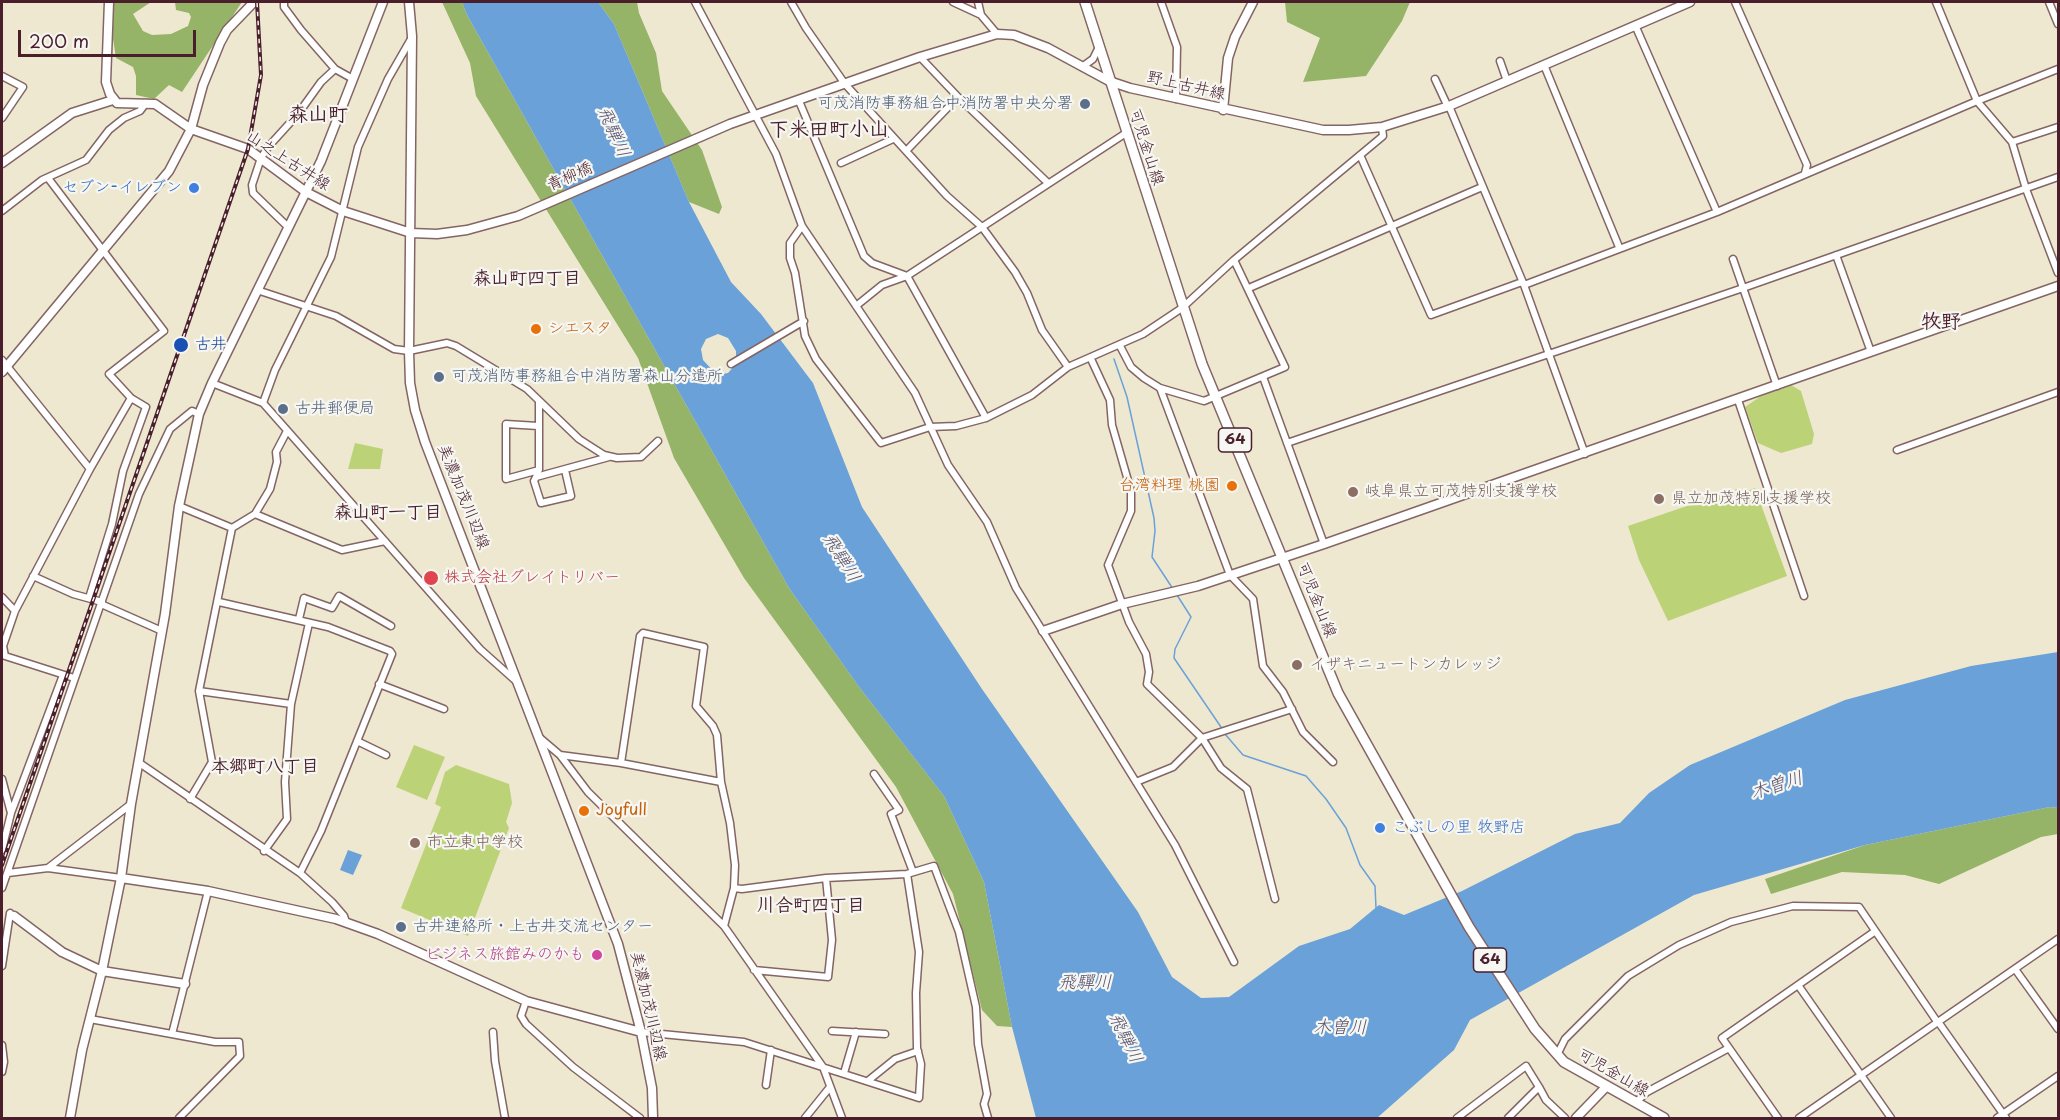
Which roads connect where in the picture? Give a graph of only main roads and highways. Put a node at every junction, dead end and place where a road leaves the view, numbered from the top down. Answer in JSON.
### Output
{"nodes":[{"id":1,"x":1085,"y":2,"type":"edge"},
{"id":2,"x":1664,"y":1119,"type":"edge"}],
"edges":[{"from":1,"to":2,"type":"main road","name":"可児金山線","number":"64"}]}
